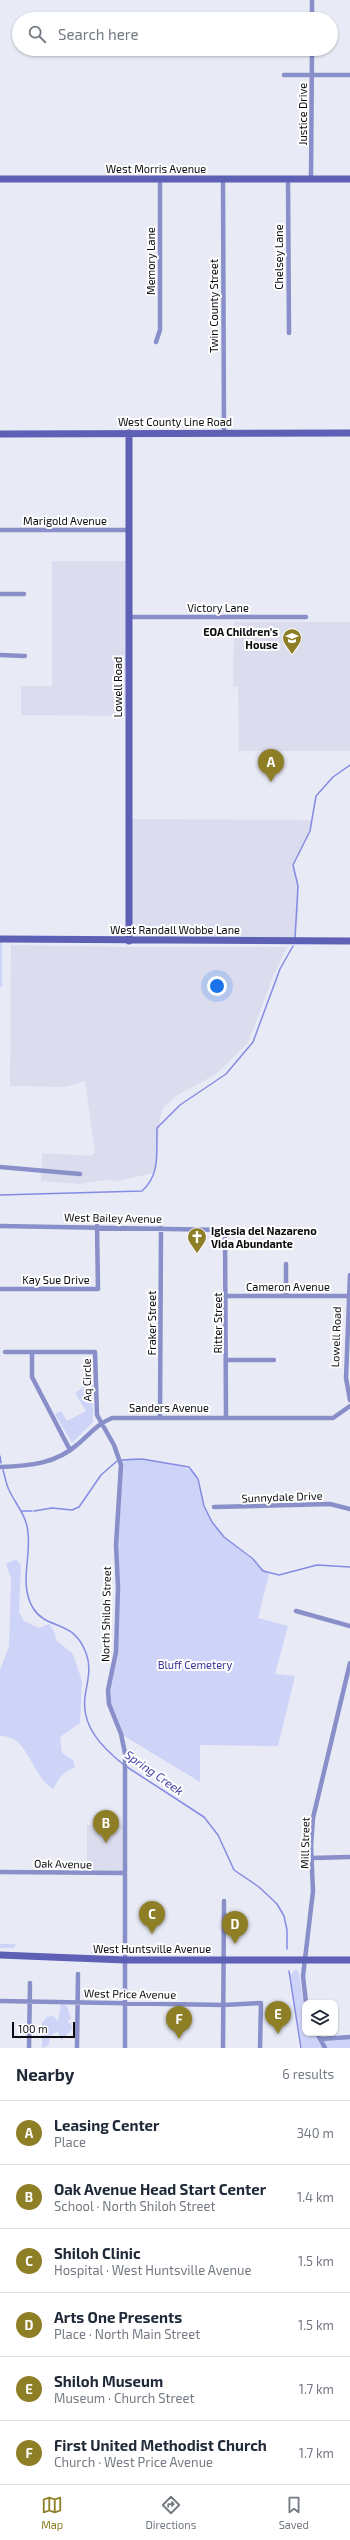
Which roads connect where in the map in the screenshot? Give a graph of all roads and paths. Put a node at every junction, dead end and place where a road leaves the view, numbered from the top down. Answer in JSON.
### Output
{"nodes":[{"id":1,"x":312,"y":0,"type":"edge"},
{"id":2,"x":312,"y":12,"type":"edge"},
{"id":3,"x":312,"y":56,"type":"edge"},
{"id":4,"x":284,"y":75,"type":"dead end"},
{"id":5,"x":312,"y":75,"type":"junction"},
{"id":6,"x":350,"y":75,"type":"edge"},
{"id":7,"x":0,"y":179,"type":"edge"},
{"id":8,"x":311,"y":179,"type":"junction"},
{"id":9,"x":350,"y":179,"type":"edge"},
{"id":10,"x":160,"y":180,"type":"junction"},
{"id":11,"x":223,"y":180,"type":"junction"},
{"id":12,"x":288,"y":180,"type":"junction"},
{"id":13,"x":288,"y":333,"type":"dead end"},
{"id":14,"x":156,"y":342,"type":"dead end"},
{"id":15,"x":224,"y":432,"type":"junction"},
{"id":16,"x":129,"y":433,"type":"junction"},
{"id":17,"x":350,"y":433,"type":"edge"},
{"id":18,"x":0,"y":434,"type":"edge"},
{"id":19,"x":0,"y":530,"type":"edge"},
{"id":20,"x":130,"y":530,"type":"junction"},
{"id":21,"x":0,"y":594,"type":"edge"},
{"id":22,"x":24,"y":594,"type":"dead end"},
{"id":23,"x":130,"y":617,"type":"junction"},
{"id":24,"x":306,"y":617,"type":"dead end"},
{"id":25,"x":0,"y":655,"type":"edge"},
{"id":26,"x":25,"y":656,"type":"dead end"},
{"id":27,"x":0,"y":939,"type":"edge"},
{"id":28,"x":129,"y":941,"type":"junction"},
{"id":29,"x":350,"y":941,"type":"edge"},
{"id":30,"x":0,"y":1168,"type":"edge"},
{"id":31,"x":80,"y":1174,"type":"dead end"},
{"id":32,"x":0,"y":1226,"type":"edge"},
{"id":33,"x":98,"y":1226,"type":"junction"},
{"id":34,"x":161,"y":1228,"type":"junction"},
{"id":35,"x":225,"y":1230,"type":"joint"},
{"id":36,"x":286,"y":1264,"type":"dead end"},
{"id":37,"x":350,"y":1275,"type":"edge"},
{"id":38,"x":0,"y":1289,"type":"edge"},
{"id":39,"x":227,"y":1296,"type":"junction"},
{"id":40,"x":286,"y":1296,"type":"junction"},
{"id":41,"x":349,"y":1296,"type":"edge"},
{"id":42,"x":4,"y":1352,"type":"dead end"},
{"id":43,"x":32,"y":1352,"type":"junction"},
{"id":44,"x":226,"y":1360,"type":"junction"},
{"id":45,"x":274,"y":1360,"type":"dead end"},
{"id":46,"x":350,"y":1400,"type":"edge"},
{"id":47,"x":350,"y":1406,"type":"edge"},
{"id":48,"x":160,"y":1417,"type":"junction"},
{"id":49,"x":226,"y":1417,"type":"junction"},
{"id":50,"x":101,"y":1422,"type":"junction"},
{"id":51,"x":70,"y":1450,"type":"junction"},
{"id":52,"x":0,"y":1467,"type":"edge"},
{"id":53,"x":214,"y":1507,"type":"dead end"},
{"id":54,"x":350,"y":1508,"type":"edge"},
{"id":55,"x":296,"y":1611,"type":"dead end"},
{"id":56,"x":350,"y":1626,"type":"edge"},
{"id":57,"x":350,"y":1664,"type":"edge"},
{"id":58,"x":350,"y":1857,"type":"edge"},
{"id":59,"x":312,"y":1858,"type":"junction"},
{"id":60,"x":0,"y":1872,"type":"edge"},
{"id":61,"x":125,"y":1873,"type":"junction"},
{"id":62,"x":224,"y":1901,"type":"dead end"},
{"id":63,"x":0,"y":1955,"type":"edge"},
{"id":64,"x":125,"y":1960,"type":"junction"},
{"id":65,"x":223,"y":1960,"type":"junction"},
{"id":66,"x":305,"y":1960,"type":"junction"},
{"id":67,"x":350,"y":1960,"type":"edge"},
{"id":68,"x":78,"y":1974,"type":"dead end"},
{"id":69,"x":30,"y":1983,"type":"dead end"},
{"id":70,"x":306,"y":2000,"type":"edge"},
{"id":71,"x":0,"y":2001,"type":"edge"},
{"id":72,"x":30,"y":2002,"type":"junction"},
{"id":73,"x":78,"y":2003,"type":"junction"},
{"id":74,"x":125,"y":2003,"type":"junction"},
{"id":75,"x":223,"y":2005,"type":"junction"},
{"id":76,"x":319,"y":2036,"type":"edge"},
{"id":77,"x":350,"y":2037,"type":"edge"},
{"id":78,"x":321,"y":2039,"type":"junction"},
{"id":79,"x":29,"y":2048,"type":"edge"},
{"id":80,"x":77,"y":2048,"type":"edge"},
{"id":81,"x":125,"y":2048,"type":"edge"},
{"id":82,"x":223,"y":2048,"type":"edge"},
{"id":83,"x":260,"y":2048,"type":"edge"},
{"id":84,"x":325,"y":2048,"type":"edge"}],
"edges":[{"from":1,"to":2,"type":"street"},
{"from":3,"to":5,"type":"street","name":"Justice Drive"},
{"from":4,"to":5,"type":"street"},
{"from":5,"to":6,"type":"street"},
{"from":5,"to":8,"type":"street","name":"Justice Drive"},
{"from":7,"to":10,"type":"street","name":"West Morris Avenue"},
{"from":8,"to":9,"type":"street","name":"West Morris Avenue"},
{"from":8,"to":12,"type":"street","name":"West Morris Avenue"},
{"from":10,"to":11,"type":"street","name":"West Morris Avenue"},
{"from":10,"to":14,"type":"street","name":"Memory Lane"},
{"from":11,"to":12,"type":"street","name":"West Morris Avenue"},
{"from":11,"to":15,"type":"street","name":"Twin County Street"},
{"from":12,"to":13,"type":"street","name":"Chelsey Lane"},
{"from":15,"to":16,"type":"street","name":"West County Line Road"},
{"from":15,"to":17,"type":"street","name":"West County Line Road"},
{"from":16,"to":18,"type":"street","name":"West County Line Road"},
{"from":16,"to":20,"type":"street","name":"Lowell Road"},
{"from":19,"to":20,"type":"street","name":"Marigold Avenue"},
{"from":20,"to":23,"type":"street","name":"Lowell Road"},
{"from":21,"to":22,"type":"street"},
{"from":23,"to":24,"type":"street","name":"Victory Lane"},
{"from":23,"to":28,"type":"street","name":"Lowell Road"},
{"from":25,"to":26,"type":"street"},
{"from":27,"to":28,"type":"street","name":"West Randall Wobbe Lane"},
{"from":28,"to":29,"type":"street","name":"West Randall Wobbe Lane"},
{"from":30,"to":31,"type":"street"},
{"from":32,"to":33,"type":"street","name":"West Bailey Avenue"},
{"from":33,"to":34,"type":"street","name":"West Bailey Avenue"},
{"from":33,"to":38,"type":"street","name":"Kay Sue Drive"},
{"from":34,"to":35,"type":"street","name":"West Bailey Avenue"},
{"from":34,"to":48,"type":"street","name":"Fraker Street"},
{"from":35,"to":39,"type":"street","name":"Ritter Street"},
{"from":36,"to":40,"type":"street"},
{"from":37,"to":41,"type":"street","name":"Lowell Road"},
{"from":39,"to":40,"type":"street","name":"Cameron Avenue"},
{"from":39,"to":44,"type":"street","name":"Ritter Street"},
{"from":40,"to":41,"type":"street","name":"Cameron Avenue"},
{"from":41,"to":46,"type":"street","name":"Lowell Road"},
{"from":42,"to":43,"type":"street","name":"Aq Circle"},
{"from":43,"to":50,"type":"street","name":"Aq Circle"},
{"from":43,"to":51,"type":"street"},
{"from":44,"to":45,"type":"street"},
{"from":44,"to":49,"type":"street","name":"Ritter Street"},
{"from":47,"to":49,"type":"street","name":"Sanders Avenue"},
{"from":48,"to":49,"type":"street","name":"Sanders Avenue"},
{"from":48,"to":50,"type":"street","name":"Sanders Avenue"},
{"from":50,"to":51,"type":"street","name":"Sanders Avenue"},
{"from":50,"to":61,"type":"street","name":"North Shiloh Street"},
{"from":51,"to":52,"type":"street","name":"Sanders Avenue"},
{"from":53,"to":54,"type":"street","name":"Sunnydale Drive"},
{"from":55,"to":56,"type":"street"},
{"from":57,"to":59,"type":"street","name":"Mill Street"},
{"from":58,"to":59,"type":"street"},
{"from":59,"to":66,"type":"street","name":"Mill Street"},
{"from":60,"to":61,"type":"street","name":"Oak Avenue"},
{"from":61,"to":64,"type":"street","name":"North Shiloh Street"},
{"from":62,"to":65,"type":"street"},
{"from":63,"to":64,"type":"street","name":"West Huntsville Avenue"},
{"from":64,"to":65,"type":"street","name":"West Huntsville Avenue"},
{"from":64,"to":74,"type":"street","name":"North Shiloh Street"},
{"from":65,"to":66,"type":"street","name":"West Huntsville Avenue"},
{"from":65,"to":75,"type":"street"},
{"from":66,"to":67,"type":"street","name":"West Huntsville Avenue"},
{"from":66,"to":70,"type":"street","name":"Mill Street"},
{"from":68,"to":73,"type":"street"},
{"from":69,"to":72,"type":"street"},
{"from":71,"to":72,"type":"street","name":"West Price Avenue"},
{"from":72,"to":73,"type":"street","name":"West Price Avenue"},
{"from":72,"to":79,"type":"street"},
{"from":73,"to":74,"type":"street","name":"West Price Avenue"},
{"from":73,"to":80,"type":"street"},
{"from":74,"to":75,"type":"street","name":"West Price Avenue"},
{"from":74,"to":81,"type":"street","name":"North Shiloh Street"},
{"from":75,"to":82,"type":"street"},
{"from":75,"to":83,"type":"street","name":"West Price Avenue"},
{"from":76,"to":78,"type":"street"},
{"from":77,"to":78,"type":"street"},
{"from":78,"to":84,"type":"street"}]}
